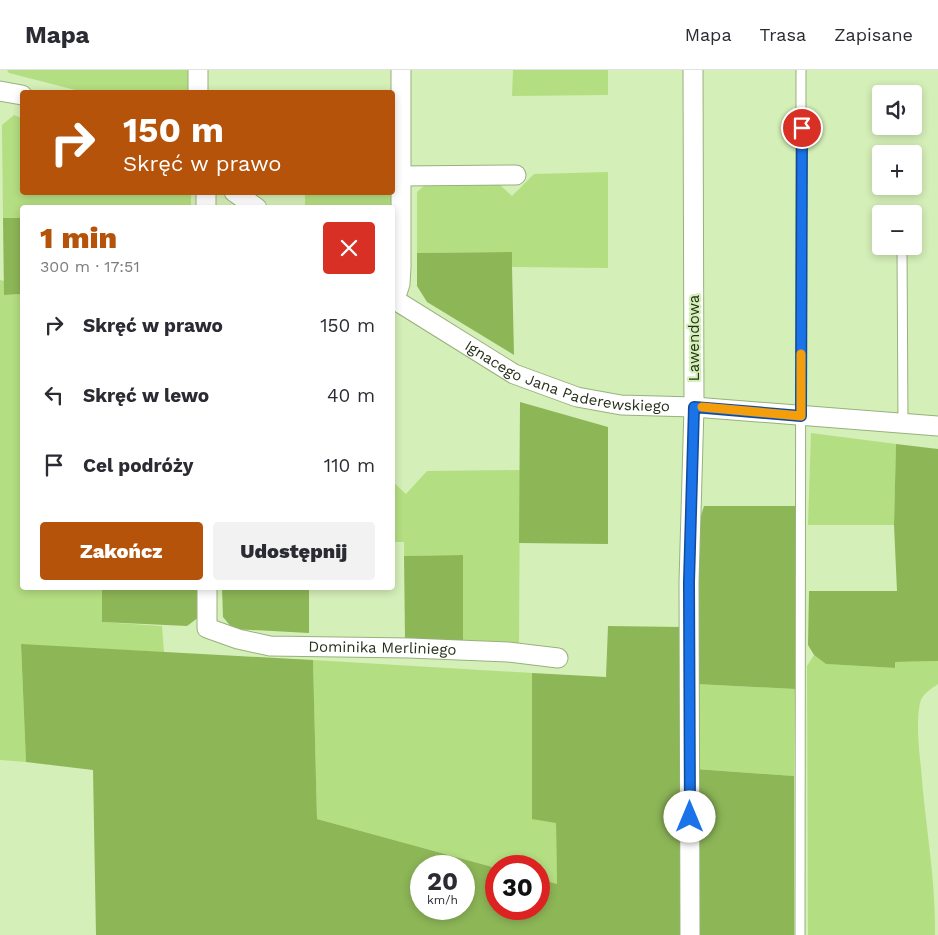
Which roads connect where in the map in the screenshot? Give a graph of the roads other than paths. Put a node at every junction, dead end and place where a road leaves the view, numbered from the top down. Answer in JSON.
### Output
{"nodes":[{"id":1,"x":198,"y":70,"type":"edge"},
{"id":2,"x":401,"y":70,"type":"edge"},
{"id":3,"x":693,"y":70,"type":"edge"},
{"id":4,"x":802,"y":70,"type":"edge"},
{"id":5,"x":198,"y":90,"type":"edge"},
{"id":6,"x":0,"y":91,"type":"edge"},
{"id":7,"x":20,"y":95,"type":"edge"},
{"id":8,"x":516,"y":175,"type":"dead end"},
{"id":9,"x":400,"y":176,"type":"junction"},
{"id":10,"x":238,"y":195,"type":"edge"},
{"id":11,"x":253,"y":205,"type":"edge"},
{"id":12,"x":902,"y":255,"type":"edge"},
{"id":13,"x":395,"y":296,"type":"edge"},
{"id":14,"x":395,"y":299,"type":"edge"},
{"id":15,"x":694,"y":407,"type":"junction"},
{"id":16,"x":801,"y":416,"type":"junction"},
{"id":17,"x":903,"y":424,"type":"junction"},
{"id":18,"x":938,"y":426,"type":"edge"},
{"id":19,"x":207,"y":590,"type":"edge"},
{"id":20,"x":558,"y":658,"type":"dead end"},
{"id":21,"x":690,"y":935,"type":"edge"},
{"id":22,"x":800,"y":935,"type":"edge"}],
"edges":[{"from":1,"to":5,"type":"street"},
{"from":2,"to":9,"type":"street"},
{"from":3,"to":15,"type":"street","name":"Lawendowa"},
{"from":4,"to":16,"type":"lane"},
{"from":6,"to":7,"type":"street"},
{"from":8,"to":9,"type":"street"},
{"from":9,"to":13,"type":"street"},
{"from":10,"to":11,"type":"street"},
{"from":12,"to":17,"type":"lane"},
{"from":14,"to":15,"type":"street","name":"Ignacego Jana Paderewskiego"},
{"from":15,"to":16,"type":"street","name":"Ignacego Jana Paderewskiego"},
{"from":15,"to":21,"type":"street","name":"Lawendowa"},
{"from":16,"to":17,"type":"street","name":"Ignacego Jana Paderewskiego"},
{"from":16,"to":22,"type":"lane"},
{"from":17,"to":18,"type":"street","name":"Ignacego Jana Paderewskiego"},
{"from":19,"to":20,"type":"street","name":"Dominika Merliniego"}]}
